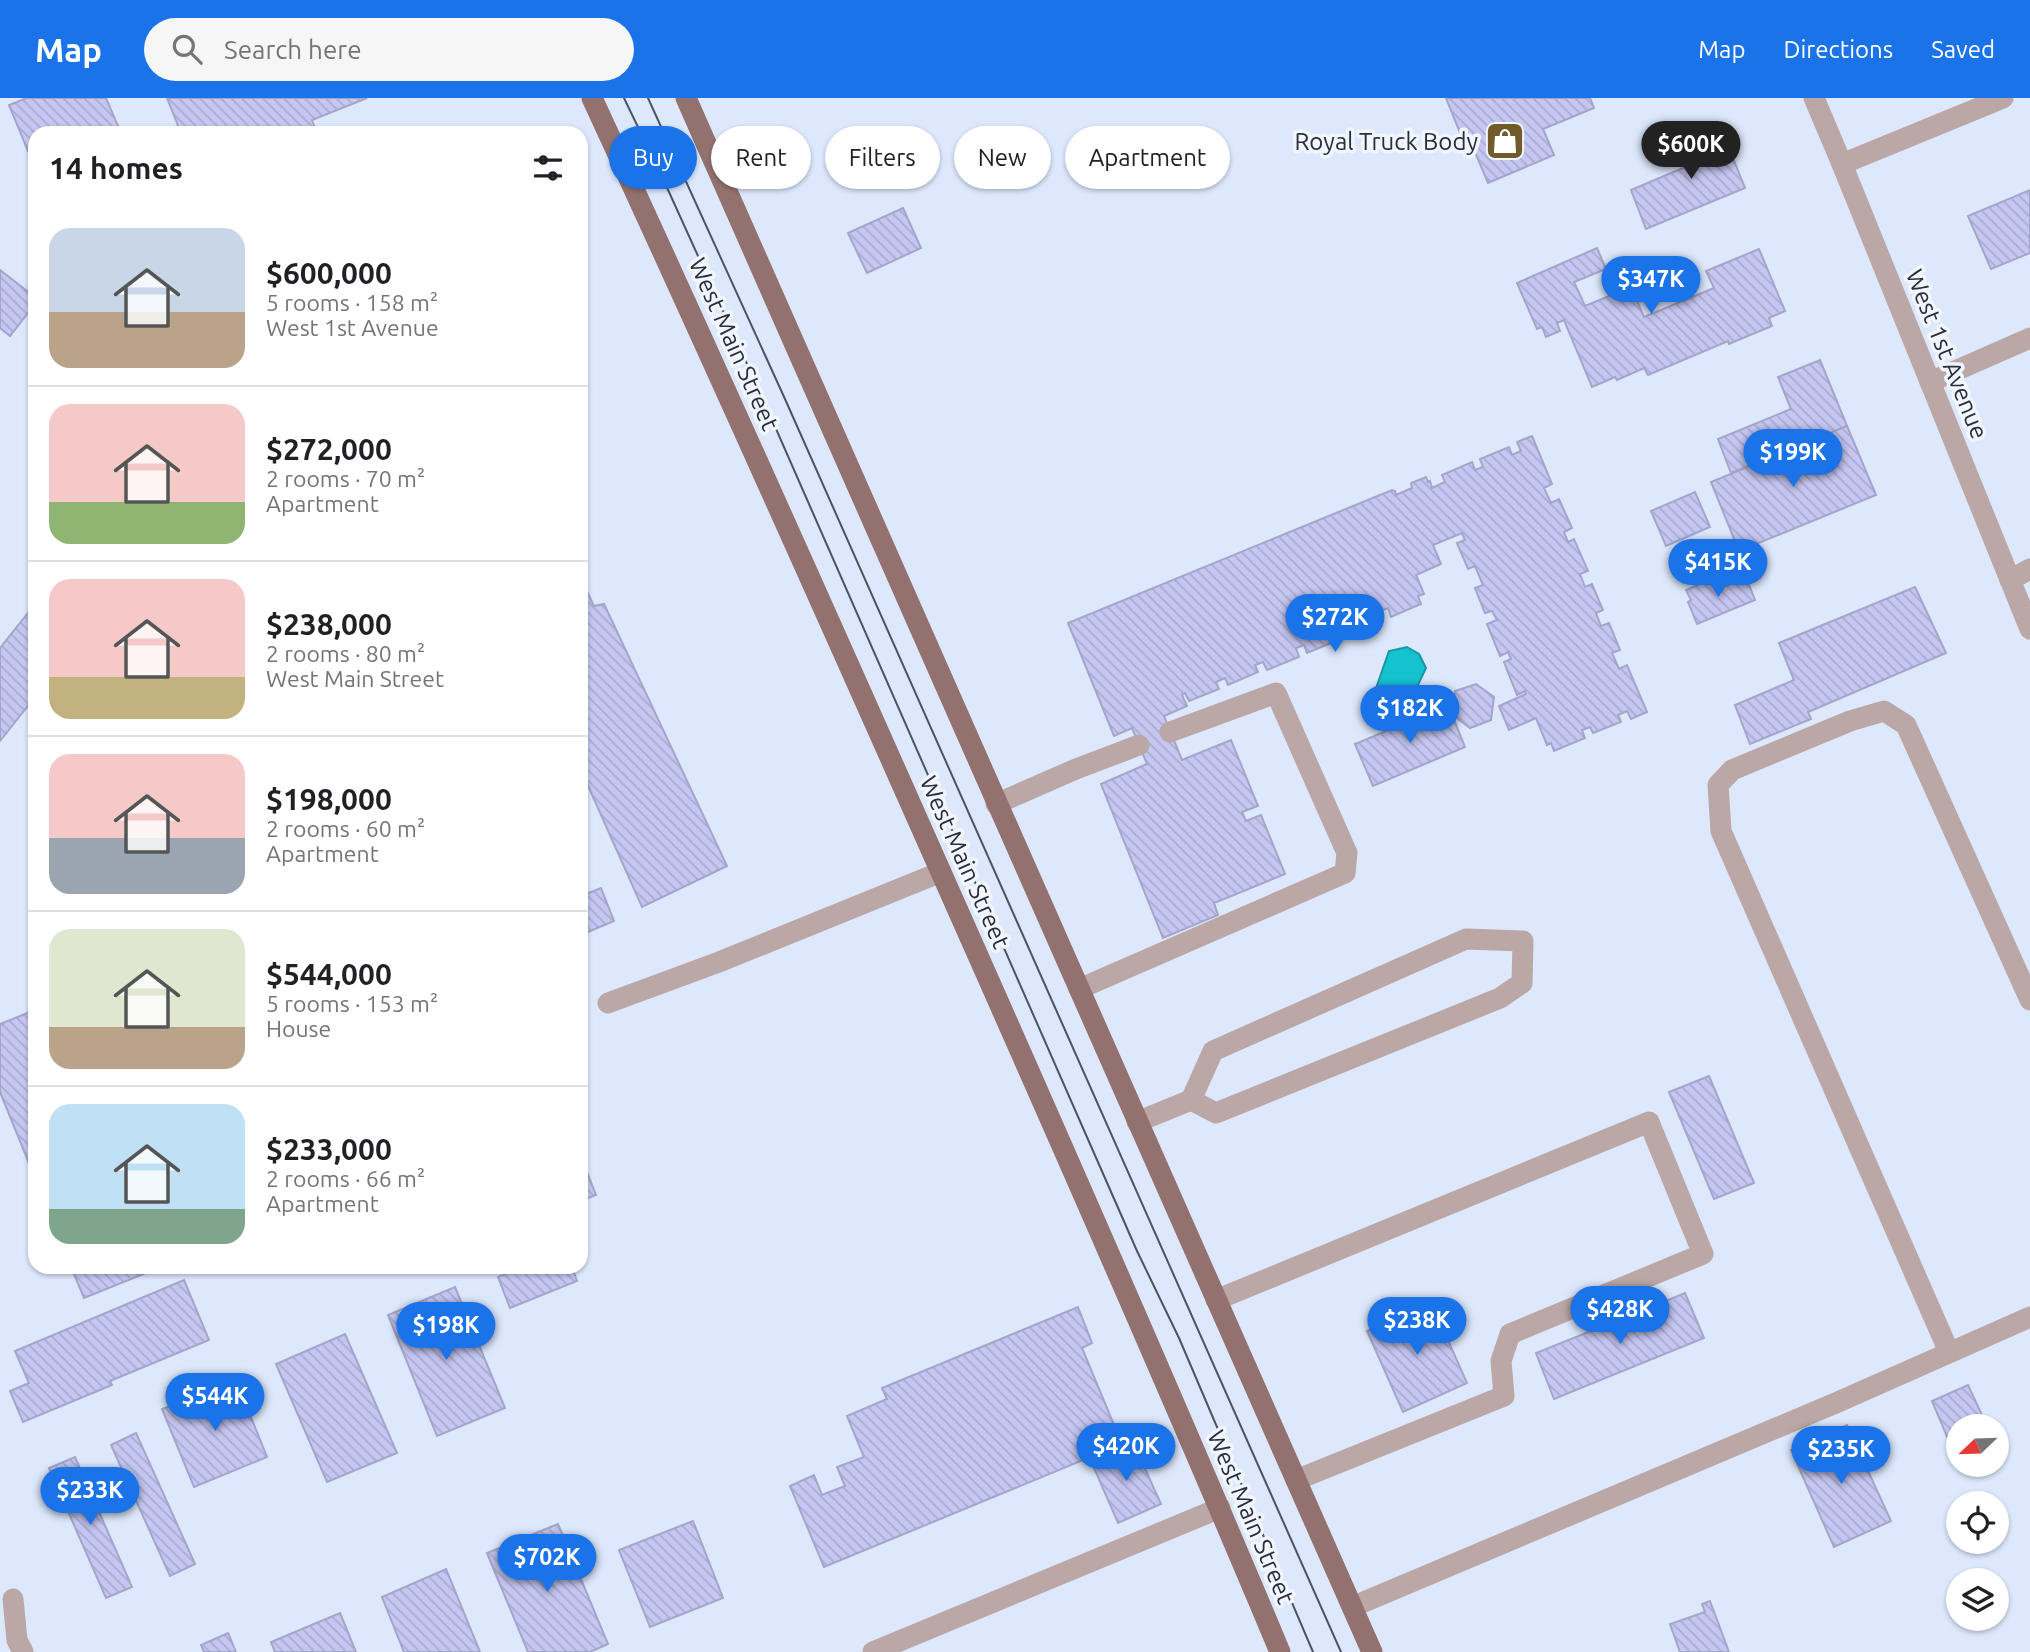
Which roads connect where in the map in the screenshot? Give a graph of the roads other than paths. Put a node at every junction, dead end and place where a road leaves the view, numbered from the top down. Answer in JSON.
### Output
{"nodes":[{"id":1,"x":592,"y":98,"type":"edge"},
{"id":2,"x":685,"y":98,"type":"edge"},
{"id":3,"x":1814,"y":98,"type":"edge"},
{"id":4,"x":2003,"y":98,"type":"edge"},
{"id":5,"x":1842,"y":164,"type":"junction"},
{"id":6,"x":2030,"y":338,"type":"edge"},
{"id":7,"x":1930,"y":382,"type":"junction"},
{"id":8,"x":2030,"y":569,"type":"edge"},
{"id":9,"x":2010,"y":580,"type":"junction"},
{"id":10,"x":2030,"y":629,"type":"edge"},
{"id":11,"x":1170,"y":732,"type":"dead end"},
{"id":12,"x":1139,"y":745,"type":"dead end"},
{"id":13,"x":996,"y":804,"type":"junction"},
{"id":14,"x":941,"y":872,"type":"junction"},
{"id":15,"x":1079,"y":989,"type":"junction"},
{"id":16,"x":2030,"y":1000,"type":"edge"},
{"id":17,"x":608,"y":1003,"type":"dead end"},
{"id":18,"x":1191,"y":1100,"type":"junction"},
{"id":19,"x":1138,"y":1122,"type":"junction"},
{"id":20,"x":1216,"y":1300,"type":"junction"},
{"id":21,"x":2030,"y":1317,"type":"edge"},
{"id":22,"x":1949,"y":1352,"type":"junction"},
{"id":23,"x":1296,"y":1480,"type":"junction"},
{"id":24,"x":1220,"y":1508,"type":"junction"},
{"id":25,"x":13,"y":1599,"type":"dead end"},
{"id":26,"x":1352,"y":1607,"type":"junction"},
{"id":27,"x":23,"y":1652,"type":"edge"},
{"id":28,"x":873,"y":1652,"type":"edge"},
{"id":29,"x":1280,"y":1652,"type":"edge"},
{"id":30,"x":1372,"y":1652,"type":"edge"}],
"edges":[{"from":1,"to":14,"type":"main road","name":"West Main Street"},
{"from":2,"to":13,"type":"main road"},
{"from":3,"to":5,"type":"street","name":"West 1st Avenue"},
{"from":4,"to":5,"type":"street"},
{"from":5,"to":7,"type":"street","name":"West 1st Avenue"},
{"from":6,"to":7,"type":"street"},
{"from":7,"to":9,"type":"street","name":"West 1st Avenue"},
{"from":8,"to":9,"type":"street"},
{"from":9,"to":10,"type":"street","name":"West 1st Avenue"},
{"from":11,"to":15,"type":"street"},
{"from":12,"to":13,"type":"street"},
{"from":13,"to":15,"type":"main road"},
{"from":14,"to":17,"type":"street"},
{"from":14,"to":24,"type":"main road","name":"West Main Street"},
{"from":15,"to":19,"type":"main road"},
{"from":16,"to":22,"type":"street"},
{"from":18,"to":18,"type":"street"},
{"from":18,"to":19,"type":"street"},
{"from":19,"to":20,"type":"main road"},
{"from":20,"to":23,"type":"main road"},
{"from":20,"to":23,"type":"street"},
{"from":21,"to":22,"type":"street"},
{"from":22,"to":26,"type":"street"},
{"from":23,"to":26,"type":"main road"},
{"from":24,"to":28,"type":"street"},
{"from":24,"to":29,"type":"main road","name":"West Main Street"},
{"from":25,"to":27,"type":"street"},
{"from":26,"to":30,"type":"main road"}]}
